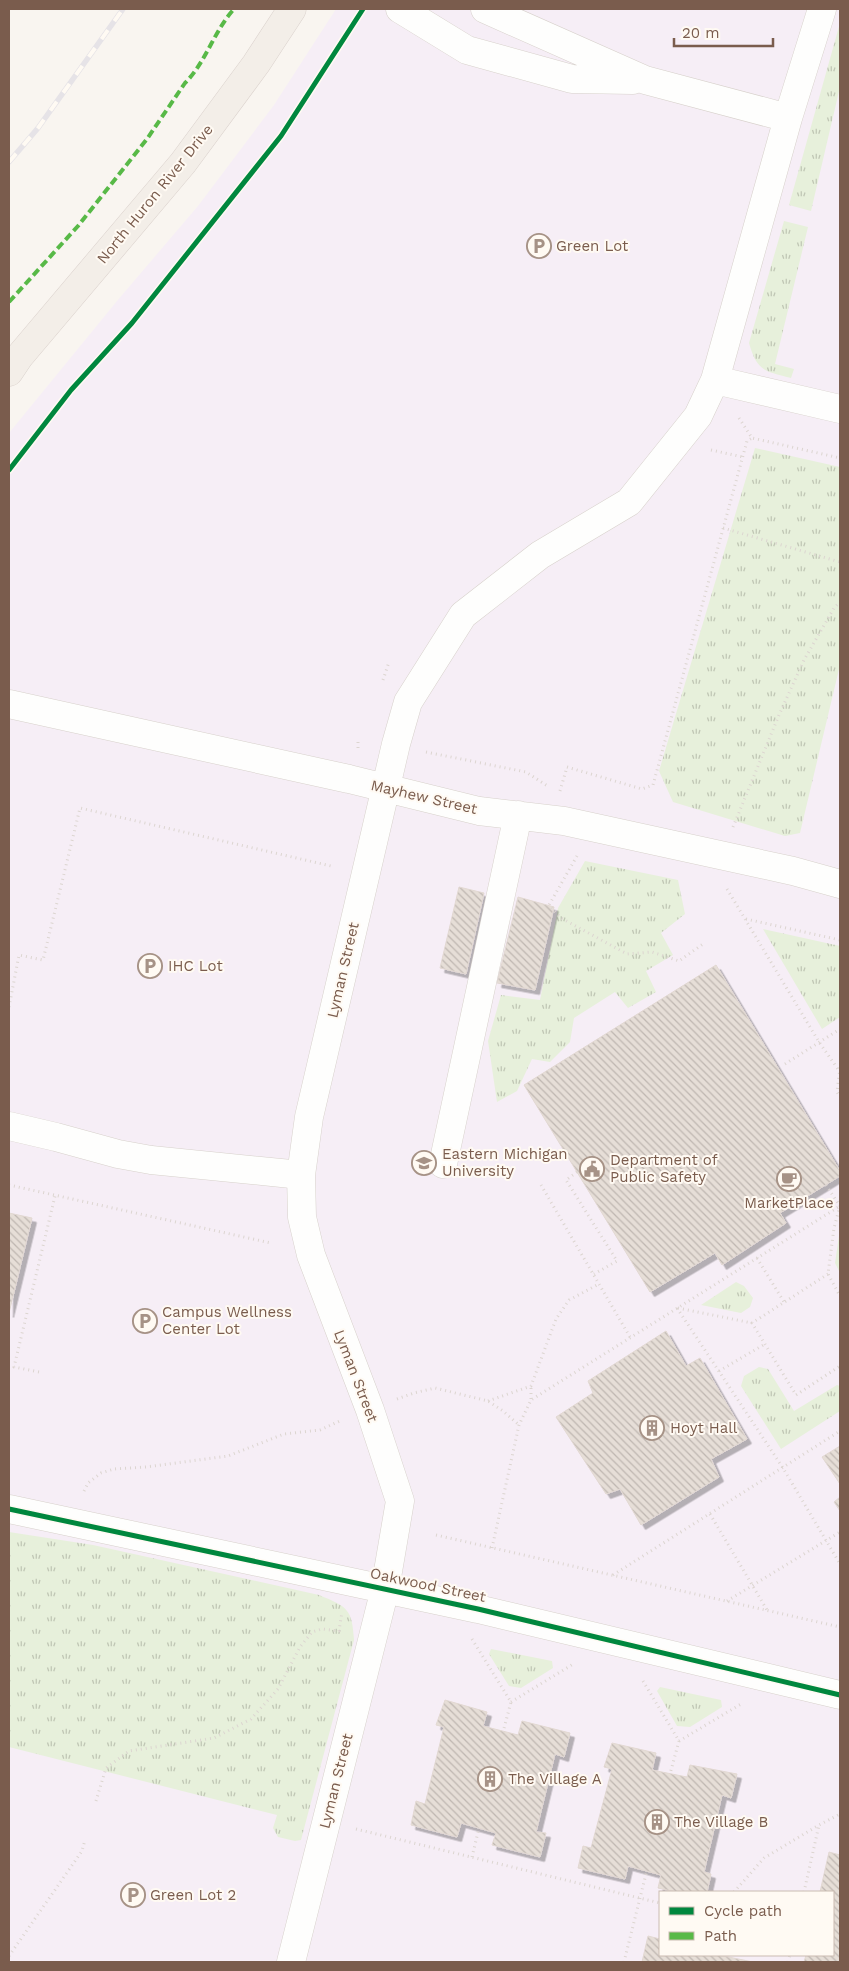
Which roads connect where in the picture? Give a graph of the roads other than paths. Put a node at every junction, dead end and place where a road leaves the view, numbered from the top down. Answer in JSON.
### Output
{"nodes":[{"id":1,"x":292,"y":9,"type":"edge"},
{"id":2,"x":400,"y":9,"type":"edge"},
{"id":3,"x":485,"y":9,"type":"edge"},
{"id":4,"x":822,"y":9,"type":"edge"},
{"id":5,"x":645,"y":80,"type":"junction"},
{"id":6,"x":788,"y":118,"type":"junction"},
{"id":7,"x":9,"y":372,"type":"edge"},
{"id":8,"x":715,"y":380,"type":"junction"},
{"id":9,"x":840,"y":410,"type":"edge"},
{"id":10,"x":9,"y":704,"type":"edge"},
{"id":11,"x":386,"y":788,"type":"junction"},
{"id":12,"x":518,"y":815,"type":"junction"},
{"id":13,"x":840,"y":884,"type":"edge"},
{"id":14,"x":9,"y":1126,"type":"edge"},
{"id":15,"x":443,"y":1164,"type":"dead end"},
{"id":16,"x":301,"y":1175,"type":"junction"},
{"id":17,"x":9,"y":1509,"type":"edge"},
{"id":18,"x":385,"y":1589,"type":"junction"},
{"id":19,"x":840,"y":1695,"type":"edge"},
{"id":20,"x":290,"y":1962,"type":"edge"}],
"edges":[{"from":1,"to":7,"type":"main road","name":"North Huron River Drive"},
{"from":2,"to":5,"type":"street"},
{"from":3,"to":5,"type":"street"},
{"from":4,"to":6,"type":"street","name":"Lyman Street"},
{"from":5,"to":6,"type":"street"},
{"from":6,"to":8,"type":"street","name":"Lyman Street"},
{"from":8,"to":9,"type":"street"},
{"from":8,"to":11,"type":"street","name":"Lyman Street"},
{"from":10,"to":11,"type":"street","name":"Mayhew Street"},
{"from":11,"to":12,"type":"street","name":"Mayhew Street"},
{"from":11,"to":16,"type":"street","name":"Lyman Street"},
{"from":12,"to":13,"type":"street","name":"Mayhew Street"},
{"from":12,"to":15,"type":"street"},
{"from":14,"to":16,"type":"street"},
{"from":16,"to":18,"type":"street","name":"Lyman Street"},
{"from":17,"to":18,"type":"street","name":"Oakwood Street"},
{"from":18,"to":19,"type":"street","name":"Oakwood Street"},
{"from":18,"to":20,"type":"street","name":"Lyman Street"}]}
